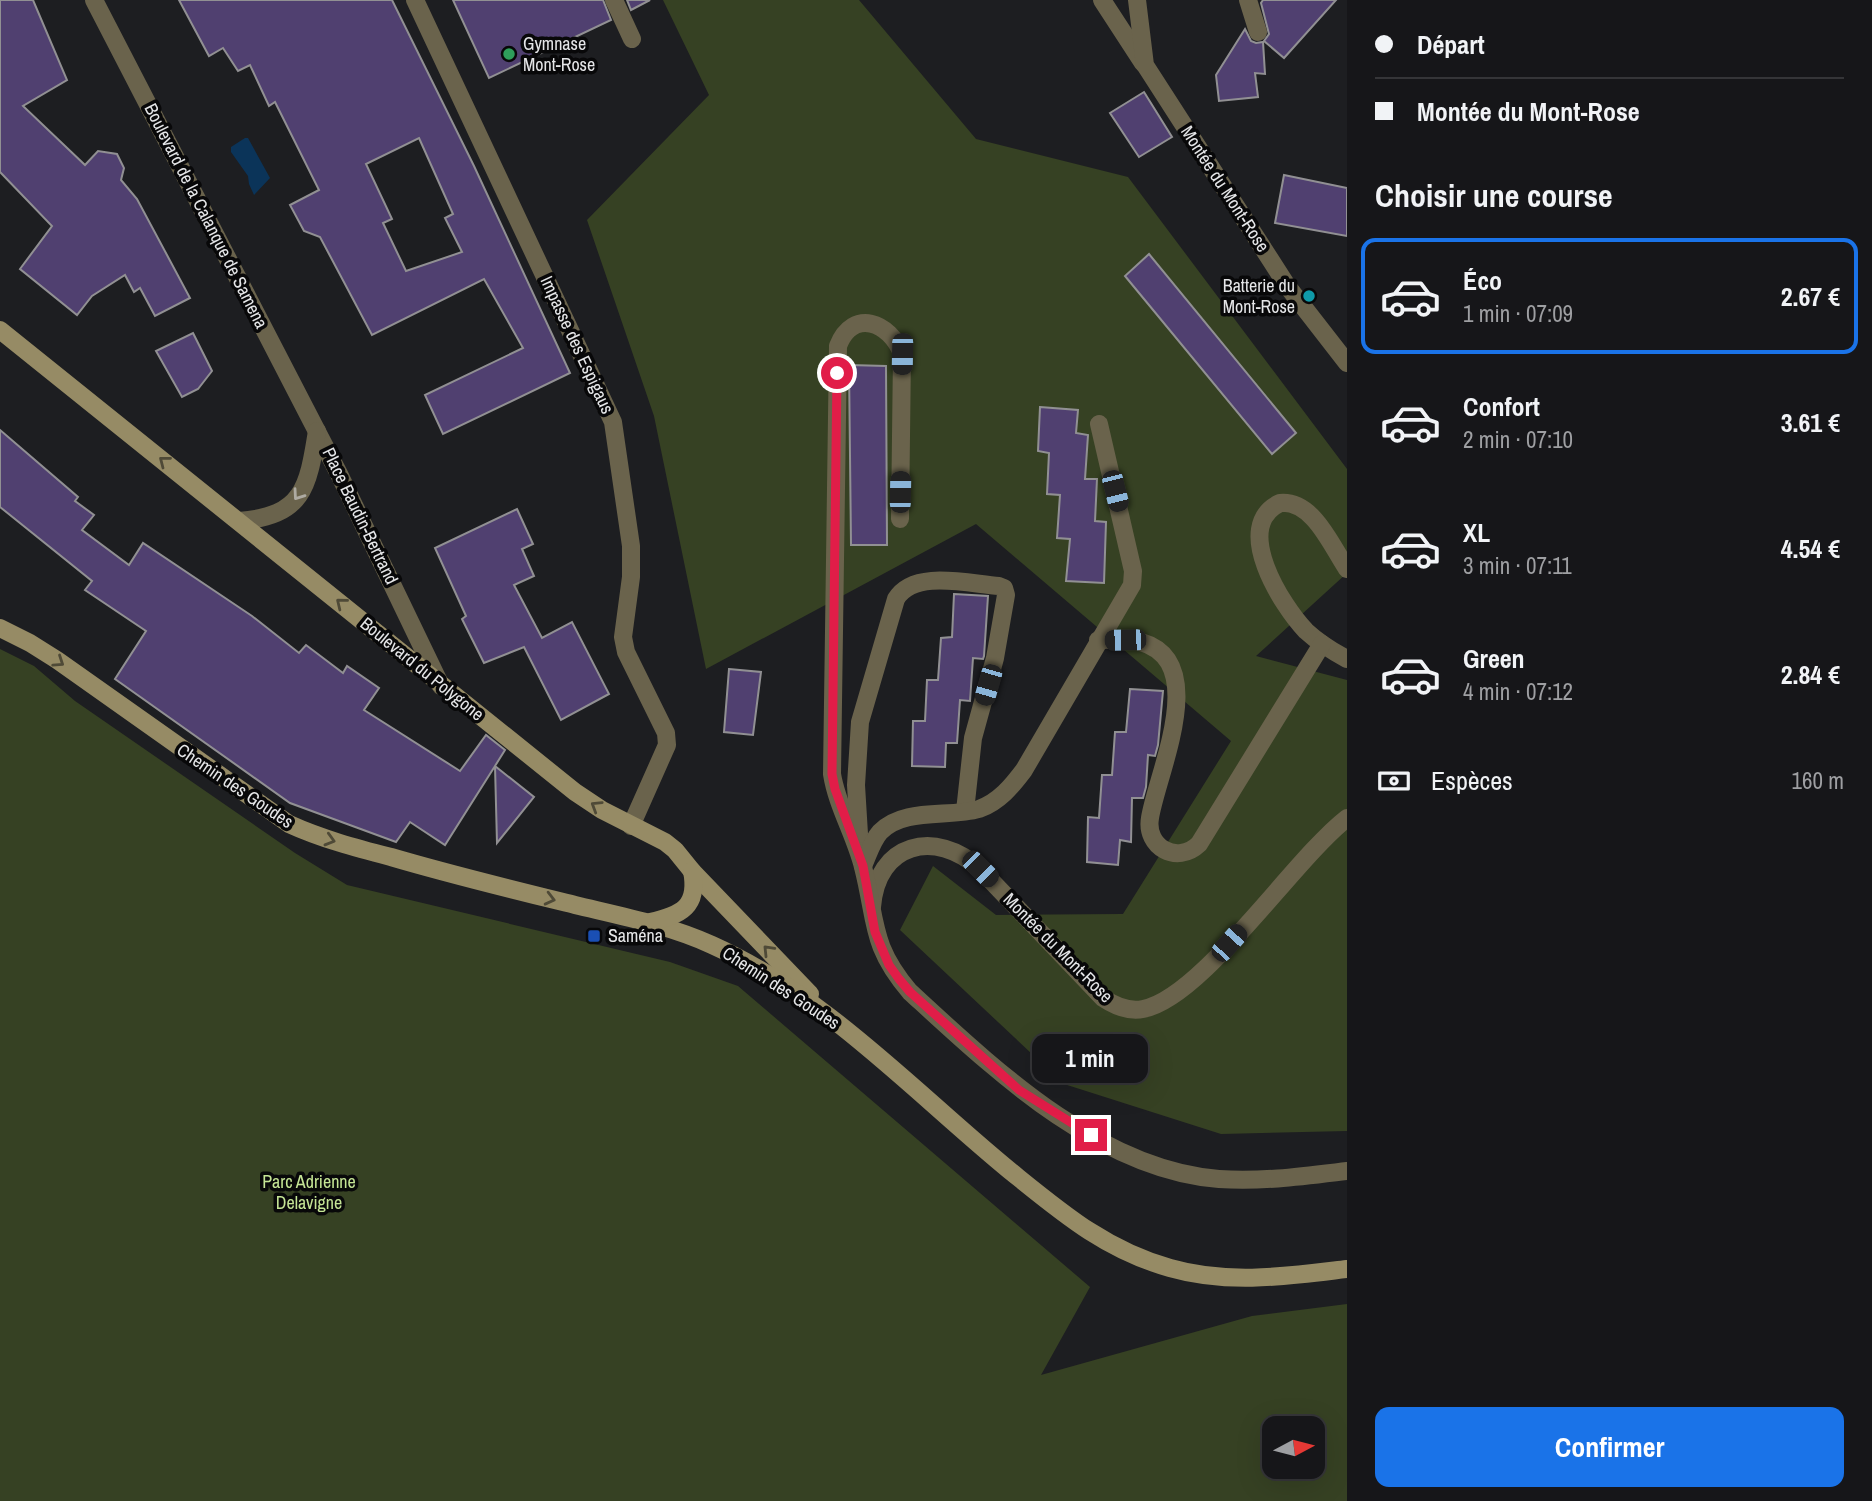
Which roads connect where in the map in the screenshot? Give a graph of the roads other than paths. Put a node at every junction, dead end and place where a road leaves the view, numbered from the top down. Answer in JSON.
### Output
{"nodes":[{"id":1,"x":94,"y":0,"type":"edge"},
{"id":2,"x":415,"y":0,"type":"edge"},
{"id":3,"x":614,"y":0,"type":"edge"},
{"id":4,"x":1102,"y":0,"type":"edge"},
{"id":5,"x":1137,"y":0,"type":"edge"},
{"id":6,"x":1248,"y":0,"type":"edge"},
{"id":7,"x":1258,"y":32,"type":"dead end"},
{"id":8,"x":632,"y":39,"type":"dead end"},
{"id":9,"x":1145,"y":65,"type":"junction"},
{"id":10,"x":0,"y":330,"type":"edge"},
{"id":11,"x":1347,"y":363,"type":"edge"},
{"id":12,"x":1099,"y":424,"type":"dead end"},
{"id":13,"x":317,"y":432,"type":"junction"},
{"id":14,"x":900,"y":519,"type":"dead end"},
{"id":15,"x":239,"y":521,"type":"junction"},
{"id":16,"x":1347,"y":569,"type":"edge"},
{"id":17,"x":0,"y":628,"type":"edge"},
{"id":18,"x":1098,"y":640,"type":"junction"},
{"id":19,"x":1322,"y":644,"type":"junction"},
{"id":20,"x":1347,"y":659,"type":"edge"},
{"id":21,"x":441,"y":685,"type":"junction"},
{"id":22,"x":965,"y":811,"type":"junction"},
{"id":23,"x":1347,"y":818,"type":"edge"},
{"id":24,"x":631,"y":826,"type":"junction"},
{"id":25,"x":863,"y":866,"type":"junction"},
{"id":26,"x":692,"y":871,"type":"junction"},
{"id":27,"x":872,"y":918,"type":"junction"},
{"id":28,"x":650,"y":922,"type":"junction"},
{"id":29,"x":832,"y":1017,"type":"junction"},
{"id":30,"x":1347,"y":1171,"type":"edge"},
{"id":31,"x":1347,"y":1269,"type":"edge"}],
"edges":[{"from":1,"to":13,"type":"street","name":"Boulevard de la Calanque de Samena"},
{"from":2,"to":24,"type":"street","name":"Impasse des Espigaus"},
{"from":3,"to":8,"type":"street"},
{"from":4,"to":9,"type":"street"},
{"from":5,"to":9,"type":"street","name":"Montée du Mont-Rose"},
{"from":6,"to":7,"type":"street"},
{"from":9,"to":11,"type":"street","name":"Montée du Mont-Rose"},
{"from":15,"to":10,"type":"street","name":"Boulevard du Polygone","one_way":true},
{"from":12,"to":18,"type":"street"},
{"from":13,"to":15,"type":"street","name":"Place Baudin-Bertrand","one_way":true},
{"from":13,"to":21,"type":"street","name":"Place Baudin-Bertrand"},
{"from":14,"to":25,"type":"street"},
{"from":21,"to":15,"type":"street","name":"Boulevard du Polygone","one_way":true},
{"from":16,"to":19,"type":"street"},
{"from":17,"to":28,"type":"street","name":"Chemin des Goudes","one_way":true},
{"from":18,"to":19,"type":"street"},
{"from":18,"to":22,"type":"street"},
{"from":19,"to":20,"type":"street"},
{"from":24,"to":21,"type":"street","name":"Boulevard du Polygone","one_way":true},
{"from":22,"to":25,"type":"street"},
{"from":22,"to":25,"type":"street"},
{"from":23,"to":27,"type":"street","name":"Montée du Mont-Rose"},
{"from":24,"to":26,"type":"street","name":"Boulevard du Polygone"},
{"from":25,"to":27,"type":"street"},
{"from":26,"to":28,"type":"street"},
{"from":29,"to":26,"type":"street","name":"Boulevard du Polygone","one_way":true},
{"from":27,"to":30,"type":"street","name":"Montée du Mont-Rose"},
{"from":28,"to":29,"type":"street","name":"Chemin des Goudes"},
{"from":29,"to":31,"type":"street","name":"Chemin des Goudes"}]}
